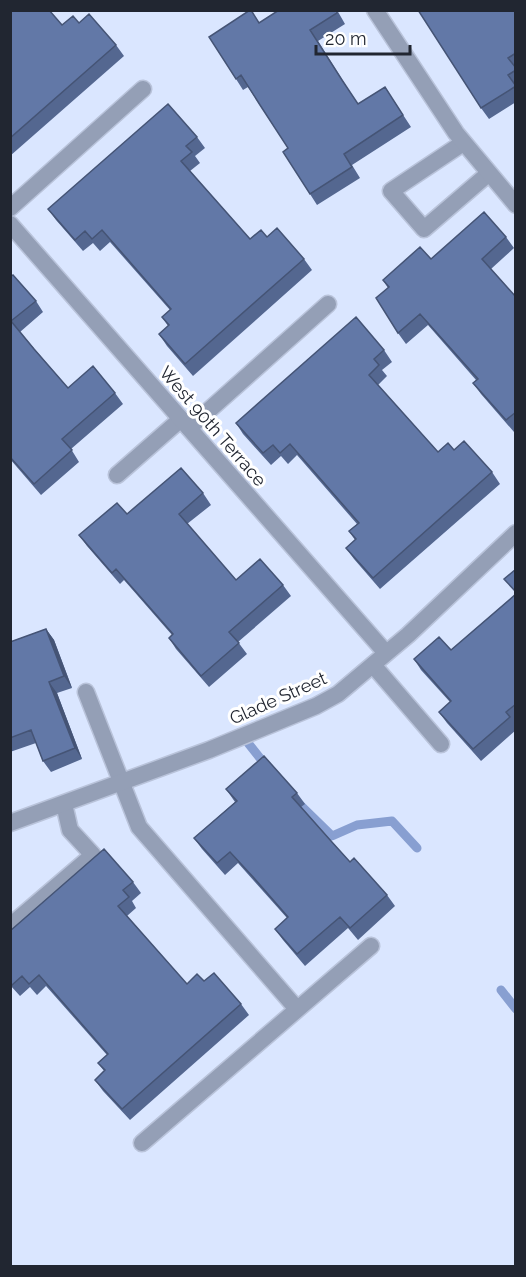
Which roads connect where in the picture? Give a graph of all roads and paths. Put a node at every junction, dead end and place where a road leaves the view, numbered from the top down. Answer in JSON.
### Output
{"nodes":[{"id":1,"x":375,"y":10,"type":"edge"},
{"id":2,"x":142,"y":88,"type":"dead end"},
{"id":3,"x":463,"y":143,"type":"junction"},
{"id":4,"x":488,"y":174,"type":"junction"},
{"id":5,"x":516,"y":205,"type":"edge"},
{"id":6,"x":10,"y":208,"type":"edge"},
{"id":7,"x":11,"y":226,"type":"edge"},
{"id":8,"x":328,"y":304,"type":"dead end"},
{"id":9,"x":185,"y":424,"type":"junction"},
{"id":10,"x":117,"y":475,"type":"dead end"},
{"id":11,"x":516,"y":533,"type":"edge"},
{"id":12,"x":386,"y":653,"type":"junction"},
{"id":13,"x":372,"y":665,"type":"junction"},
{"id":14,"x":86,"y":692,"type":"dead end"},
{"id":15,"x":441,"y":744,"type":"dead end"},
{"id":16,"x":122,"y":783,"type":"junction"},
{"id":17,"x":64,"y":804,"type":"junction"},
{"id":18,"x":10,"y":823,"type":"edge"},
{"id":19,"x":10,"y":926,"type":"edge"},
{"id":20,"x":371,"y":946,"type":"dead end"},
{"id":21,"x":297,"y":1008,"type":"junction"},
{"id":22,"x":142,"y":1143,"type":"dead end"}],
"edges":[{"from":1,"to":3,"type":"street"},
{"from":2,"to":6,"type":"street"},
{"from":3,"to":4,"type":"street"},
{"from":3,"to":4,"type":"street"},
{"from":4,"to":5,"type":"street"},
{"from":7,"to":9,"type":"street","name":"West 90th Terrace"},
{"from":8,"to":9,"type":"street"},
{"from":9,"to":10,"type":"street"},
{"from":9,"to":12,"type":"street","name":"West 90th Terrace"},
{"from":11,"to":12,"type":"street","name":"Glade Street"},
{"from":12,"to":13,"type":"street","name":"Glade Street"},
{"from":13,"to":15,"type":"street"},
{"from":13,"to":16,"type":"street","name":"Glade Street"},
{"from":14,"to":16,"type":"street"},
{"from":16,"to":17,"type":"street","name":"Glade Street"},
{"from":16,"to":21,"type":"street"},
{"from":17,"to":18,"type":"street","name":"Glade Street"},
{"from":17,"to":19,"type":"street"},
{"from":20,"to":21,"type":"street"},
{"from":21,"to":22,"type":"street"}]}
